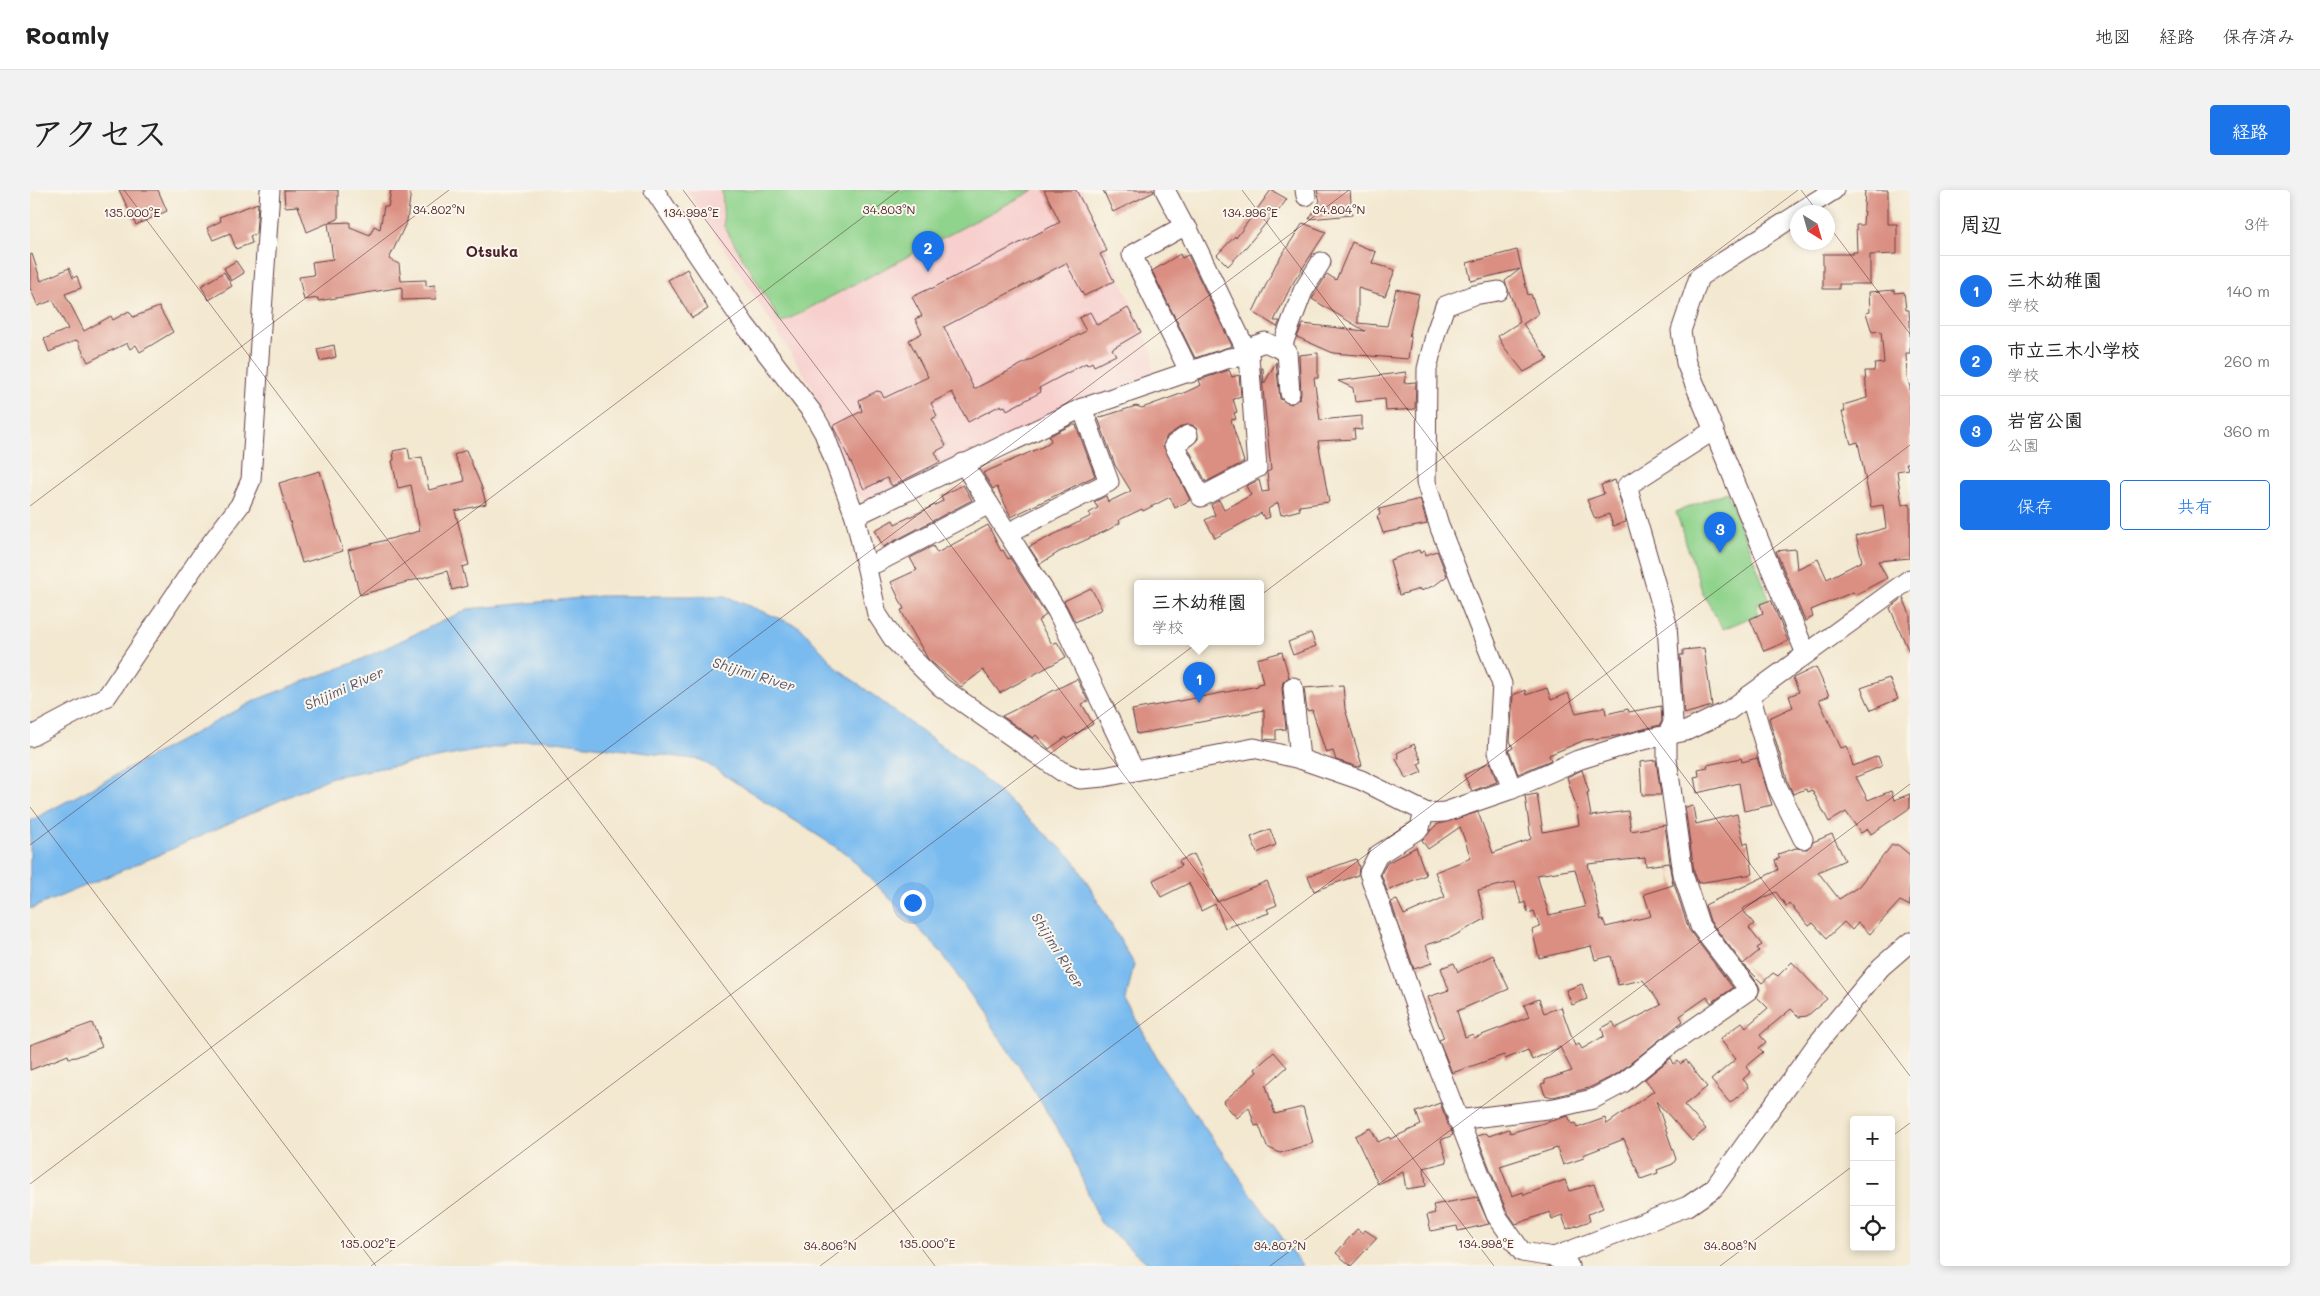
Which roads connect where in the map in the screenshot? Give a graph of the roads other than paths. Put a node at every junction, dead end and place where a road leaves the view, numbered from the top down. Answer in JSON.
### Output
{"nodes":[{"id":1,"x":270,"y":190,"type":"edge"},
{"id":2,"x":654,"y":190,"type":"edge"},
{"id":3,"x":1166,"y":190,"type":"edge"},
{"id":4,"x":1834,"y":190,"type":"edge"},
{"id":5,"x":1811,"y":205,"type":"edge"},
{"id":6,"x":1790,"y":218,"type":"edge"},
{"id":7,"x":1184,"y":226,"type":"junction"},
{"id":8,"x":1321,"y":262,"type":"dead end"},
{"id":9,"x":1498,"y":291,"type":"dead end"},
{"id":10,"x":1281,"y":349,"type":"junction"},
{"id":11,"x":1247,"y":352,"type":"junction"},
{"id":12,"x":1190,"y":373,"type":"junction"},
{"id":13,"x":1290,"y":393,"type":"dead end"},
{"id":14,"x":1082,"y":408,"type":"junction"},
{"id":15,"x":1714,"y":430,"type":"junction"},
{"id":16,"x":1188,"y":435,"type":"dead end"},
{"id":17,"x":963,"y":463,"type":"junction"},
{"id":18,"x":989,"y":504,"type":"junction"},
{"id":19,"x":855,"y":516,"type":"junction"},
{"id":20,"x":1008,"y":532,"type":"junction"},
{"id":21,"x":866,"y":565,"type":"junction"},
{"id":22,"x":1910,"y":579,"type":"edge"},
{"id":23,"x":1806,"y":654,"type":"junction"},
{"id":24,"x":1293,"y":688,"type":"dead end"},
{"id":25,"x":1750,"y":695,"type":"junction"},
{"id":26,"x":1667,"y":736,"type":"junction"},
{"id":27,"x":30,"y":737,"type":"edge"},
{"id":28,"x":1300,"y":759,"type":"junction"},
{"id":29,"x":1134,"y":770,"type":"junction"},
{"id":30,"x":1512,"y":788,"type":"junction"},
{"id":31,"x":1424,"y":812,"type":"junction"},
{"id":32,"x":1803,"y":839,"type":"dead end"},
{"id":33,"x":1910,"y":942,"type":"edge"},
{"id":34,"x":1457,"y":1120,"type":"junction"},
{"id":35,"x":1562,"y":1262,"type":"edge"}],
"edges":[{"from":1,"to":27,"type":"street"},
{"from":2,"to":19,"type":"street"},
{"from":3,"to":7,"type":"street"},
{"from":4,"to":5,"type":"street"},
{"from":6,"to":15,"type":"street"},
{"from":7,"to":11,"type":"street"},
{"from":7,"to":12,"type":"street"},
{"from":8,"to":10,"type":"street"},
{"from":9,"to":30,"type":"street"},
{"from":10,"to":11,"type":"street"},
{"from":10,"to":13,"type":"street"},
{"from":11,"to":12,"type":"street"},
{"from":11,"to":16,"type":"street"},
{"from":12,"to":14,"type":"street"},
{"from":14,"to":17,"type":"street"},
{"from":14,"to":20,"type":"street"},
{"from":15,"to":23,"type":"street"},
{"from":15,"to":26,"type":"street"},
{"from":17,"to":18,"type":"street"},
{"from":17,"to":19,"type":"street"},
{"from":18,"to":20,"type":"street"},
{"from":18,"to":21,"type":"street"},
{"from":19,"to":21,"type":"street"},
{"from":20,"to":29,"type":"street"},
{"from":21,"to":29,"type":"street"},
{"from":22,"to":23,"type":"street"},
{"from":23,"to":25,"type":"street"},
{"from":24,"to":28,"type":"street"},
{"from":25,"to":26,"type":"street"},
{"from":25,"to":32,"type":"street"},
{"from":26,"to":30,"type":"street"},
{"from":26,"to":34,"type":"street"},
{"from":28,"to":29,"type":"street"},
{"from":28,"to":31,"type":"street"},
{"from":30,"to":31,"type":"street"},
{"from":31,"to":34,"type":"street"},
{"from":33,"to":35,"type":"street"},
{"from":34,"to":35,"type":"street"}]}
